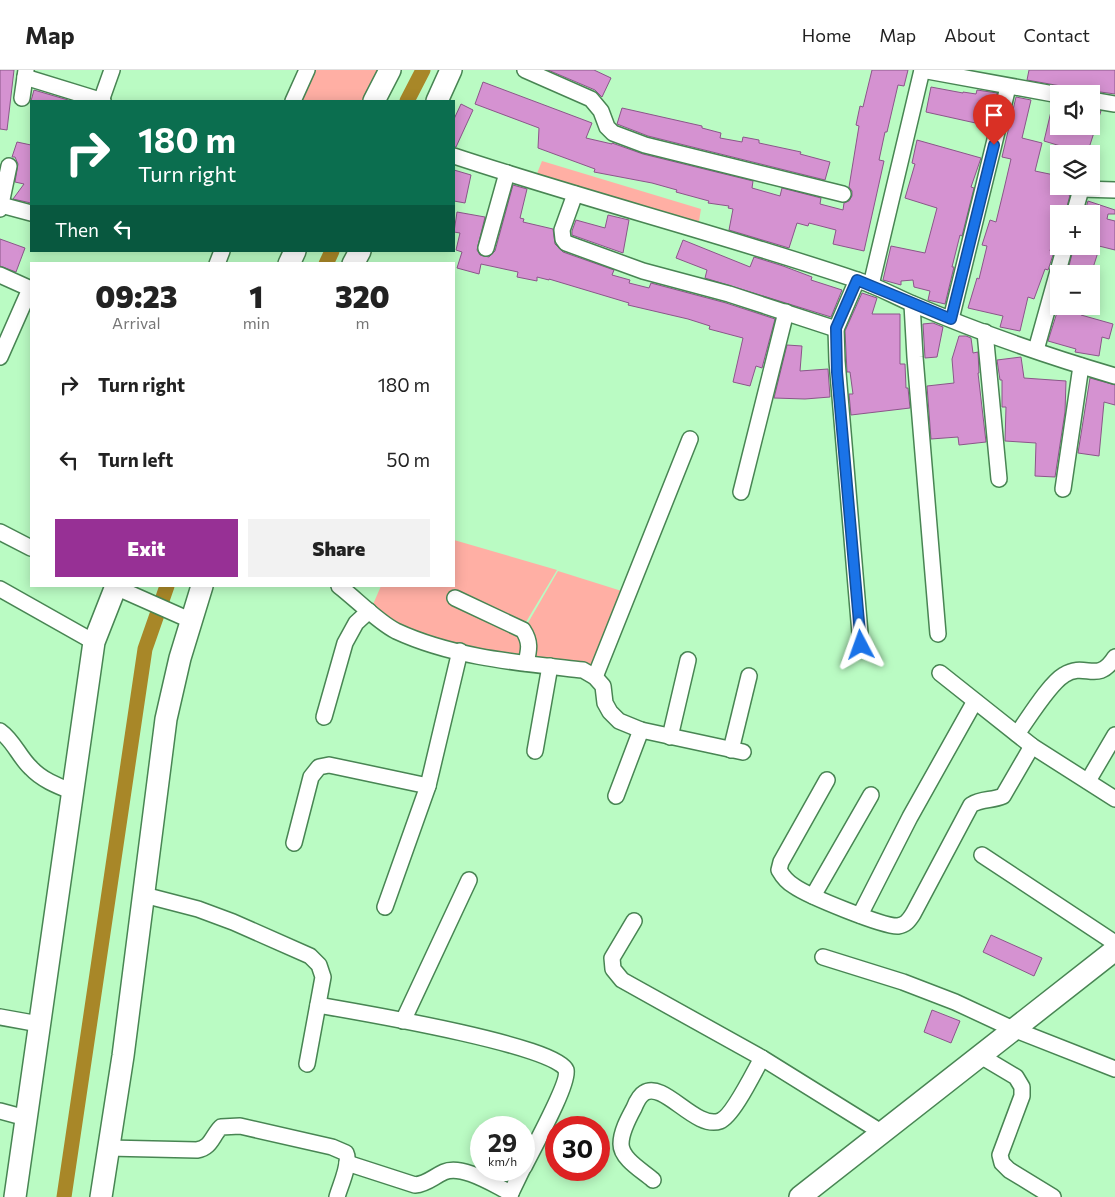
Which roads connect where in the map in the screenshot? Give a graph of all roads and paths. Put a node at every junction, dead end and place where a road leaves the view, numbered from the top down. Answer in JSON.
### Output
{"nodes":[{"id":1,"x":112,"y":70,"type":"edge"},
{"id":2,"x":307,"y":70,"type":"edge"},
{"id":3,"x":390,"y":70,"type":"edge"},
{"id":4,"x":451,"y":70,"type":"edge"},
{"id":5,"x":525,"y":70,"type":"edge"},
{"id":6,"x":922,"y":70,"type":"edge"},
{"id":7,"x":26,"y":74,"type":"edge"},
{"id":8,"x":1008,"y":87,"type":"junction"},
{"id":9,"x":1050,"y":94,"type":"edge"},
{"id":10,"x":22,"y":98,"type":"dead end"},
{"id":11,"x":99,"y":100,"type":"edge"},
{"id":12,"x":102,"y":100,"type":"edge"},
{"id":13,"x":294,"y":100,"type":"edge"},
{"id":14,"x":375,"y":100,"type":"edge"},
{"id":15,"x":437,"y":100,"type":"edge"},
{"id":16,"x":1100,"y":102,"type":"edge"},
{"id":17,"x":1115,"y":104,"type":"edge"},
{"id":18,"x":455,"y":156,"type":"edge"},
{"id":19,"x":9,"y":166,"type":"dead end"},
{"id":20,"x":507,"y":174,"type":"junction"},
{"id":21,"x":1100,"y":189,"type":"edge"},
{"id":22,"x":1115,"y":190,"type":"edge"},
{"id":23,"x":575,"y":194,"type":"junction"},
{"id":24,"x":843,"y":194,"type":"dead end"},
{"id":25,"x":1,"y":207,"type":"edge"},
{"id":26,"x":30,"y":213,"type":"edge"},
{"id":27,"x":486,"y":248,"type":"dead end"},
{"id":28,"x":1062,"y":255,"type":"edge"},
{"id":29,"x":0,"y":275,"type":"edge"},
{"id":30,"x":864,"y":282,"type":"junction"},
{"id":31,"x":30,"y":289,"type":"edge"},
{"id":32,"x":30,"y":291,"type":"edge"},
{"id":33,"x":912,"y":304,"type":"junction"},
{"id":34,"x":786,"y":312,"type":"junction"},
{"id":35,"x":951,"y":319,"type":"junction"},
{"id":36,"x":836,"y":328,"type":"junction"},
{"id":37,"x":985,"y":332,"type":"junction"},
{"id":38,"x":1036,"y":350,"type":"junction"},
{"id":39,"x":0,"y":357,"type":"edge"},
{"id":40,"x":1081,"y":366,"type":"junction"},
{"id":41,"x":1115,"y":376,"type":"edge"},
{"id":42,"x":690,"y":439,"type":"dead end"},
{"id":43,"x":999,"y":479,"type":"dead end"},
{"id":44,"x":1062,"y":488,"type":"dead end"},
{"id":45,"x":741,"y":492,"type":"dead end"},
{"id":46,"x":0,"y":532,"type":"edge"},
{"id":47,"x":30,"y":547,"type":"edge"},
{"id":48,"x":115,"y":587,"type":"edge"},
{"id":49,"x":202,"y":587,"type":"edge"},
{"id":50,"x":339,"y":587,"type":"edge"},
{"id":51,"x":0,"y":589,"type":"edge"},
{"id":52,"x":455,"y":598,"type":"dead end"},
{"id":53,"x":369,"y":611,"type":"junction"},
{"id":54,"x":192,"y":620,"type":"junction"},
{"id":55,"x":938,"y":634,"type":"dead end"},
{"id":56,"x":94,"y":642,"type":"junction"},
{"id":57,"x":861,"y":645,"type":"dead end"},
{"id":58,"x":460,"y":652,"type":"junction"},
{"id":59,"x":1115,"y":657,"type":"edge"},
{"id":60,"x":688,"y":660,"type":"dead end"},
{"id":61,"x":526,"y":663,"type":"junction"},
{"id":62,"x":550,"y":666,"type":"junction"},
{"id":63,"x":940,"y":673,"type":"dead end"},
{"id":64,"x":749,"y":676,"type":"dead end"},
{"id":65,"x":595,"y":677,"type":"junction"},
{"id":66,"x":976,"y":700,"type":"junction"},
{"id":67,"x":324,"y":717,"type":"dead end"},
{"id":68,"x":641,"y":730,"type":"junction"},
{"id":69,"x":0,"y":731,"type":"edge"},
{"id":70,"x":1017,"y":734,"type":"junction"},
{"id":71,"x":1115,"y":735,"type":"edge"},
{"id":72,"x":670,"y":737,"type":"junction"},
{"id":73,"x":1032,"y":746,"type":"junction"},
{"id":74,"x":535,"y":751,"type":"dead end"},
{"id":75,"x":827,"y":780,"type":"dead end"},
{"id":76,"x":1088,"y":781,"type":"junction"},
{"id":77,"x":428,"y":786,"type":"junction"},
{"id":78,"x":72,"y":792,"type":"junction"},
{"id":79,"x":871,"y":795,"type":"dead end"},
{"id":80,"x":616,"y":796,"type":"dead end"},
{"id":81,"x":1115,"y":799,"type":"edge"},
{"id":82,"x":294,"y":843,"type":"dead end"},
{"id":83,"x":982,"y":855,"type":"dead end"},
{"id":84,"x":469,"y":880,"type":"dead end"},
{"id":85,"x":144,"y":895,"type":"junction"},
{"id":86,"x":813,"y":896,"type":"junction"},
{"id":87,"x":385,"y":907,"type":"dead end"},
{"id":88,"x":860,"y":915,"type":"junction"},
{"id":89,"x":634,"y":921,"type":"dead end"},
{"id":90,"x":1115,"y":943,"type":"edge"},
{"id":91,"x":1115,"y":950,"type":"edge"},
{"id":92,"x":823,"y":958,"type":"dead end"},
{"id":93,"x":318,"y":1005,"type":"junction"},
{"id":94,"x":0,"y":1018,"type":"edge"},
{"id":95,"x":403,"y":1021,"type":"junction"},
{"id":96,"x":39,"y":1024,"type":"junction"},
{"id":97,"x":1013,"y":1029,"type":"junction"},
{"id":98,"x":979,"y":1055,"type":"junction"},
{"id":99,"x":762,"y":1058,"type":"junction"},
{"id":100,"x":307,"y":1064,"type":"dead end"},
{"id":101,"x":1115,"y":1069,"type":"edge"},
{"id":102,"x":0,"y":1111,"type":"edge"},
{"id":103,"x":26,"y":1118,"type":"junction"},
{"id":104,"x":881,"y":1132,"type":"junction"},
{"id":105,"x":535,"y":1145,"type":"edge"},
{"id":106,"x":108,"y":1148,"type":"junction"},
{"id":107,"x":347,"y":1163,"type":"junction"},
{"id":108,"x":653,"y":1180,"type":"dead end"},
{"id":109,"x":517,"y":1181,"type":"edge"},
{"id":110,"x":510,"y":1195,"type":"edge"},
{"id":111,"x":15,"y":1197,"type":"edge"},
{"id":112,"x":101,"y":1197,"type":"edge"},
{"id":113,"x":337,"y":1197,"type":"edge"},
{"id":114,"x":800,"y":1197,"type":"edge"},
{"id":115,"x":1053,"y":1197,"type":"edge"}],
"edges":[{"from":1,"to":12,"type":"street"},
{"from":2,"to":13,"type":"street"},
{"from":3,"to":14,"type":"street"},
{"from":4,"to":15,"type":"street"},
{"from":5,"to":24,"type":"street"},
{"from":6,"to":8,"type":"street"},
{"from":6,"to":30,"type":"street"},
{"from":7,"to":10,"type":"street"},
{"from":7,"to":11,"type":"street"},
{"from":8,"to":9,"type":"street"},
{"from":8,"to":35,"type":"street"},
{"from":16,"to":17,"type":"street"},
{"from":18,"to":20,"type":"street"},
{"from":19,"to":25,"type":"street"},
{"from":20,"to":23,"type":"street"},
{"from":20,"to":27,"type":"street"},
{"from":21,"to":22,"type":"street"},
{"from":23,"to":30,"type":"street"},
{"from":23,"to":34,"type":"street"},
{"from":25,"to":26,"type":"street"},
{"from":28,"to":38,"type":"street"},
{"from":29,"to":31,"type":"street"},
{"from":30,"to":33,"type":"street"},
{"from":30,"to":36,"type":"street"},
{"from":32,"to":39,"type":"street"},
{"from":33,"to":35,"type":"street"},
{"from":33,"to":55,"type":"street"},
{"from":34,"to":36,"type":"street"},
{"from":34,"to":45,"type":"street"},
{"from":35,"to":37,"type":"street"},
{"from":36,"to":57,"type":"street"},
{"from":37,"to":38,"type":"street"},
{"from":37,"to":43,"type":"street"},
{"from":38,"to":40,"type":"street"},
{"from":40,"to":41,"type":"street"},
{"from":40,"to":44,"type":"street"},
{"from":42,"to":65,"type":"street"},
{"from":46,"to":47,"type":"street"},
{"from":48,"to":54,"type":"street"},
{"from":48,"to":56,"type":"street"},
{"from":49,"to":54,"type":"street"},
{"from":50,"to":53,"type":"street"},
{"from":51,"to":56,"type":"street"},
{"from":52,"to":61,"type":"street"},
{"from":53,"to":58,"type":"street"},
{"from":53,"to":67,"type":"street"},
{"from":54,"to":85,"type":"street"},
{"from":56,"to":78,"type":"street"},
{"from":58,"to":61,"type":"street"},
{"from":58,"to":77,"type":"street"},
{"from":59,"to":70,"type":"street"},
{"from":60,"to":72,"type":"street"},
{"from":61,"to":62,"type":"street"},
{"from":62,"to":65,"type":"street"},
{"from":62,"to":74,"type":"street"},
{"from":63,"to":66,"type":"street"},
{"from":64,"to":72,"type":"street"},
{"from":65,"to":68,"type":"street"},
{"from":66,"to":70,"type":"street"},
{"from":66,"to":88,"type":"street"},
{"from":68,"to":72,"type":"street"},
{"from":68,"to":80,"type":"street"},
{"from":69,"to":78,"type":"street"},
{"from":70,"to":73,"type":"street"},
{"from":71,"to":76,"type":"street"},
{"from":73,"to":76,"type":"street"},
{"from":73,"to":88,"type":"street"},
{"from":75,"to":86,"type":"street"},
{"from":76,"to":81,"type":"street"},
{"from":77,"to":82,"type":"street"},
{"from":77,"to":87,"type":"street"},
{"from":78,"to":96,"type":"street"},
{"from":79,"to":86,"type":"street"},
{"from":83,"to":90,"type":"street"},
{"from":84,"to":95,"type":"street"},
{"from":85,"to":93,"type":"street"},
{"from":85,"to":106,"type":"street"},
{"from":86,"to":88,"type":"street"},
{"from":89,"to":99,"type":"street"},
{"from":91,"to":97,"type":"street"},
{"from":92,"to":97,"type":"street"},
{"from":93,"to":95,"type":"street"},
{"from":93,"to":100,"type":"street"},
{"from":94,"to":96,"type":"street"},
{"from":95,"to":105,"type":"street"},
{"from":96,"to":103,"type":"street"},
{"from":97,"to":98,"type":"street"},
{"from":97,"to":101,"type":"street"},
{"from":98,"to":104,"type":"street"},
{"from":98,"to":115,"type":"street"},
{"from":99,"to":104,"type":"street"},
{"from":99,"to":108,"type":"street"},
{"from":102,"to":103,"type":"street"},
{"from":103,"to":111,"type":"street"},
{"from":104,"to":114,"type":"street"},
{"from":106,"to":107,"type":"street"},
{"from":106,"to":112,"type":"street"},
{"from":107,"to":110,"type":"street"},
{"from":107,"to":113,"type":"street"},
{"from":109,"to":110,"type":"street"}]}
